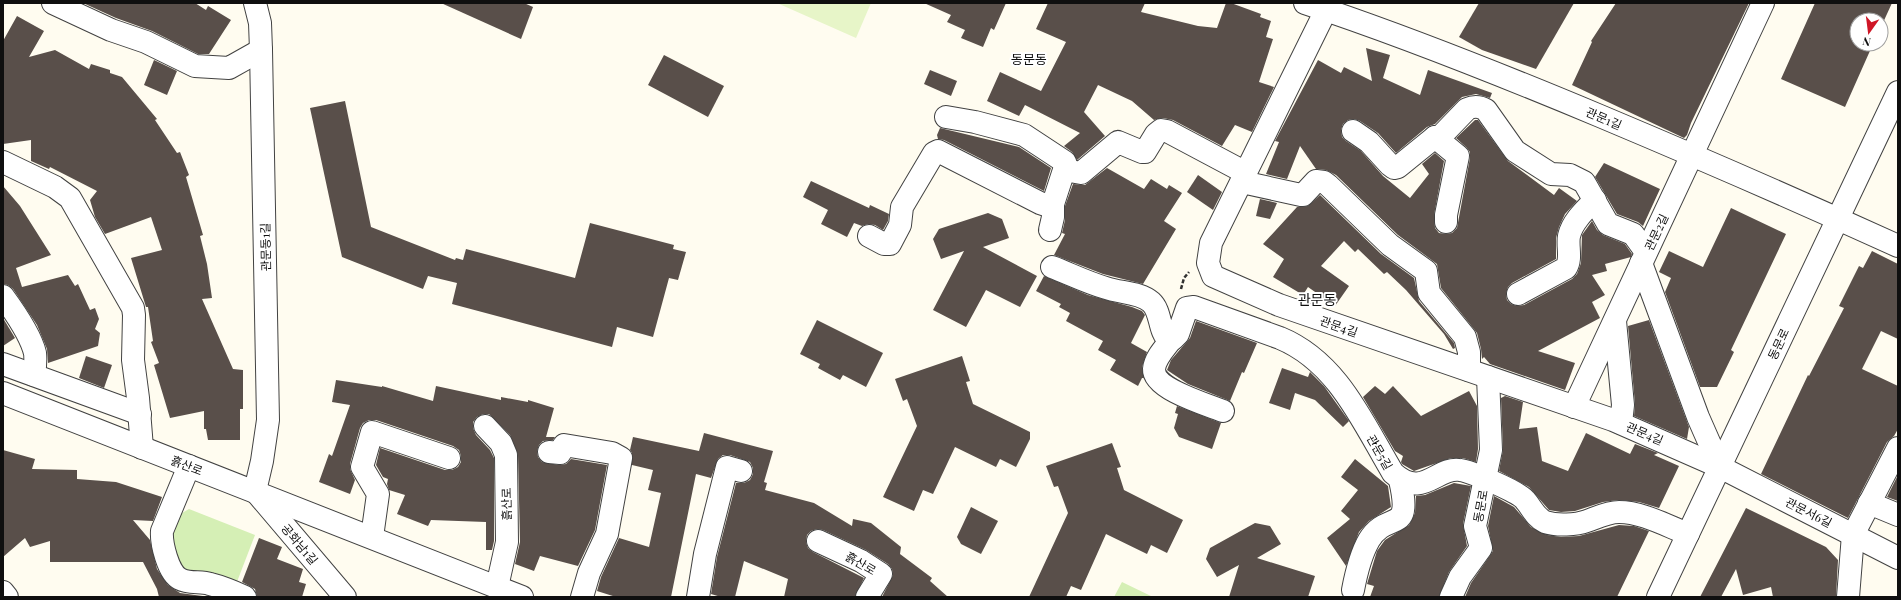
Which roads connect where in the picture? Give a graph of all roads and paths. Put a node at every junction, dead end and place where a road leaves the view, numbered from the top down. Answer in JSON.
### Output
{"nodes":[{"id":1,"x":53,"y":3,"type":"edge"},
{"id":2,"x":255,"y":3,"type":"edge"},
{"id":3,"x":1305,"y":3,"type":"edge"},
{"id":4,"x":1762,"y":3,"type":"edge"},
{"id":5,"x":1335,"y":9,"type":"edge"},
{"id":6,"x":261,"y":50,"type":"junction"},
{"id":7,"x":1898,"y":92,"type":"edge"},
{"id":8,"x":946,"y":117,"type":"dead end"},
{"id":9,"x":1353,"y":131,"type":"dead end"},
{"id":10,"x":1435,"y":137,"type":"junction"},
{"id":11,"x":1692,"y":154,"type":"junction"},
{"id":12,"x":3,"y":162,"type":"edge"},
{"id":13,"x":1068,"y":170,"type":"junction"},
{"id":14,"x":1244,"y":177,"type":"junction"},
{"id":15,"x":1595,"y":200,"type":"junction"},
{"id":16,"x":1053,"y":206,"type":"junction"},
{"id":17,"x":1838,"y":218,"type":"junction"},
{"id":18,"x":1446,"y":222,"type":"dead end"},
{"id":19,"x":1050,"y":230,"type":"dead end"},
{"id":20,"x":869,"y":236,"type":"dead end"},
{"id":21,"x":1898,"y":246,"type":"edge"},
{"id":22,"x":1644,"y":257,"type":"junction"},
{"id":23,"x":1052,"y":267,"type":"dead end"},
{"id":24,"x":1518,"y":294,"type":"dead end"},
{"id":25,"x":3,"y":296,"type":"edge"},
{"id":26,"x":1615,"y":320,"type":"junction"},
{"id":27,"x":1171,"y":340,"type":"junction"},
{"id":28,"x":3,"y":364,"type":"edge"},
{"id":29,"x":1478,"y":374,"type":"junction"},
{"id":30,"x":34,"y":375,"type":"junction"},
{"id":31,"x":3,"y":393,"type":"edge"},
{"id":32,"x":1574,"y":407,"type":"junction"},
{"id":33,"x":1223,"y":411,"type":"dead end"},
{"id":34,"x":140,"y":414,"type":"junction"},
{"id":35,"x":1621,"y":423,"type":"junction"},
{"id":36,"x":485,"y":426,"type":"dead end"},
{"id":37,"x":142,"y":448,"type":"junction"},
{"id":38,"x":1898,"y":448,"type":"edge"},
{"id":39,"x":549,"y":452,"type":"dead end"},
{"id":40,"x":449,"y":458,"type":"dead end"},
{"id":41,"x":189,"y":466,"type":"junction"},
{"id":42,"x":1720,"y":467,"type":"junction"},
{"id":43,"x":741,"y":471,"type":"dead end"},
{"id":44,"x":1484,"y":478,"type":"junction"},
{"id":45,"x":1400,"y":480,"type":"junction"},
{"id":46,"x":255,"y":491,"type":"junction"},
{"id":47,"x":1869,"y":503,"type":"junction"},
{"id":48,"x":1898,"y":515,"type":"edge"},
{"id":49,"x":1688,"y":534,"type":"junction"},
{"id":50,"x":1853,"y":535,"type":"junction"},
{"id":51,"x":372,"y":537,"type":"junction"},
{"id":52,"x":818,"y":541,"type":"dead end"},
{"id":53,"x":1898,"y":558,"type":"edge"},
{"id":54,"x":497,"y":587,"type":"junction"},
{"id":55,"x":1353,"y":590,"type":"dead end"},
{"id":56,"x":3,"y":592,"type":"edge"},
{"id":57,"x":7,"y":597,"type":"edge"},
{"id":58,"x":245,"y":597,"type":"edge"},
{"id":59,"x":345,"y":597,"type":"edge"},
{"id":60,"x":522,"y":597,"type":"edge"},
{"id":61,"x":582,"y":597,"type":"edge"},
{"id":62,"x":698,"y":597,"type":"edge"},
{"id":63,"x":867,"y":597,"type":"edge"},
{"id":64,"x":1451,"y":597,"type":"edge"},
{"id":65,"x":1658,"y":597,"type":"edge"},
{"id":66,"x":1848,"y":597,"type":"edge"}],
"edges":[{"from":1,"to":6,"type":"street"},
{"from":2,"to":6,"type":"street","name":"관문동1길"},
{"from":3,"to":5,"type":"street","name":"관문1길"},
{"from":4,"to":11,"type":"street","name":"관문2길"},
{"from":5,"to":11,"type":"street","name":"관문1길"},
{"from":5,"to":14,"type":"street","name":"관문4길"},
{"from":6,"to":46,"type":"street","name":"관문동1길"},
{"from":7,"to":17,"type":"street","name":"동문로"},
{"from":8,"to":13,"type":"street"},
{"from":9,"to":10,"type":"street"},
{"from":10,"to":15,"type":"street"},
{"from":10,"to":18,"type":"street"},
{"from":11,"to":17,"type":"street","name":"관문1길"},
{"from":11,"to":22,"type":"street","name":"관문2길"},
{"from":12,"to":34,"type":"street"},
{"from":13,"to":14,"type":"street"},
{"from":13,"to":16,"type":"street"},
{"from":14,"to":29,"type":"street","name":"동문로"},
{"from":14,"to":29,"type":"street","name":"관문4길"},
{"from":15,"to":22,"type":"street"},
{"from":15,"to":24,"type":"street"},
{"from":16,"to":19,"type":"street"},
{"from":16,"to":20,"type":"street"},
{"from":17,"to":21,"type":"street","name":"관문1길"},
{"from":17,"to":42,"type":"street","name":"동문로"},
{"from":22,"to":26,"type":"street"},
{"from":22,"to":42,"type":"street","name":"관문2길"},
{"from":23,"to":27,"type":"street"},
{"from":25,"to":30,"type":"street"},
{"from":26,"to":32,"type":"street"},
{"from":26,"to":35,"type":"street"},
{"from":27,"to":33,"type":"street"},
{"from":27,"to":45,"type":"street","name":"관문5길"},
{"from":28,"to":30,"type":"street"},
{"from":29,"to":32,"type":"street","name":"관문4길"},
{"from":29,"to":44,"type":"street","name":"동문로"},
{"from":30,"to":34,"type":"street"},
{"from":31,"to":37,"type":"street","name":"흙산로"},
{"from":32,"to":35,"type":"street","name":"관문4길"},
{"from":34,"to":37,"type":"street"},
{"from":35,"to":42,"type":"street","name":"관문4길"},
{"from":36,"to":54,"type":"street","name":"흙산로"},
{"from":37,"to":41,"type":"street","name":"흙산로"},
{"from":38,"to":47,"type":"street"},
{"from":39,"to":61,"type":"street"},
{"from":40,"to":51,"type":"street"},
{"from":41,"to":46,"type":"street","name":"흙산로"},
{"from":41,"to":58,"type":"street"},
{"from":42,"to":49,"type":"street","name":"동문로"},
{"from":42,"to":50,"type":"street","name":"관문서6길"},
{"from":43,"to":62,"type":"street"},
{"from":44,"to":45,"type":"street","name":"관문5길"},
{"from":44,"to":49,"type":"street","name":"관문5길"},
{"from":44,"to":64,"type":"street","name":"동문로"},
{"from":45,"to":55,"type":"street"},
{"from":46,"to":51,"type":"street","name":"흙산로"},
{"from":46,"to":59,"type":"street","name":"공화남1길"},
{"from":47,"to":48,"type":"street"},
{"from":47,"to":50,"type":"street"},
{"from":49,"to":65,"type":"street","name":"동문로"},
{"from":50,"to":53,"type":"street","name":"관문서6길"},
{"from":50,"to":66,"type":"street"},
{"from":51,"to":54,"type":"street","name":"흙산로"},
{"from":52,"to":63,"type":"street","name":"흙산로"},
{"from":54,"to":60,"type":"street","name":"흙산로"},
{"from":56,"to":57,"type":"street"}]}
